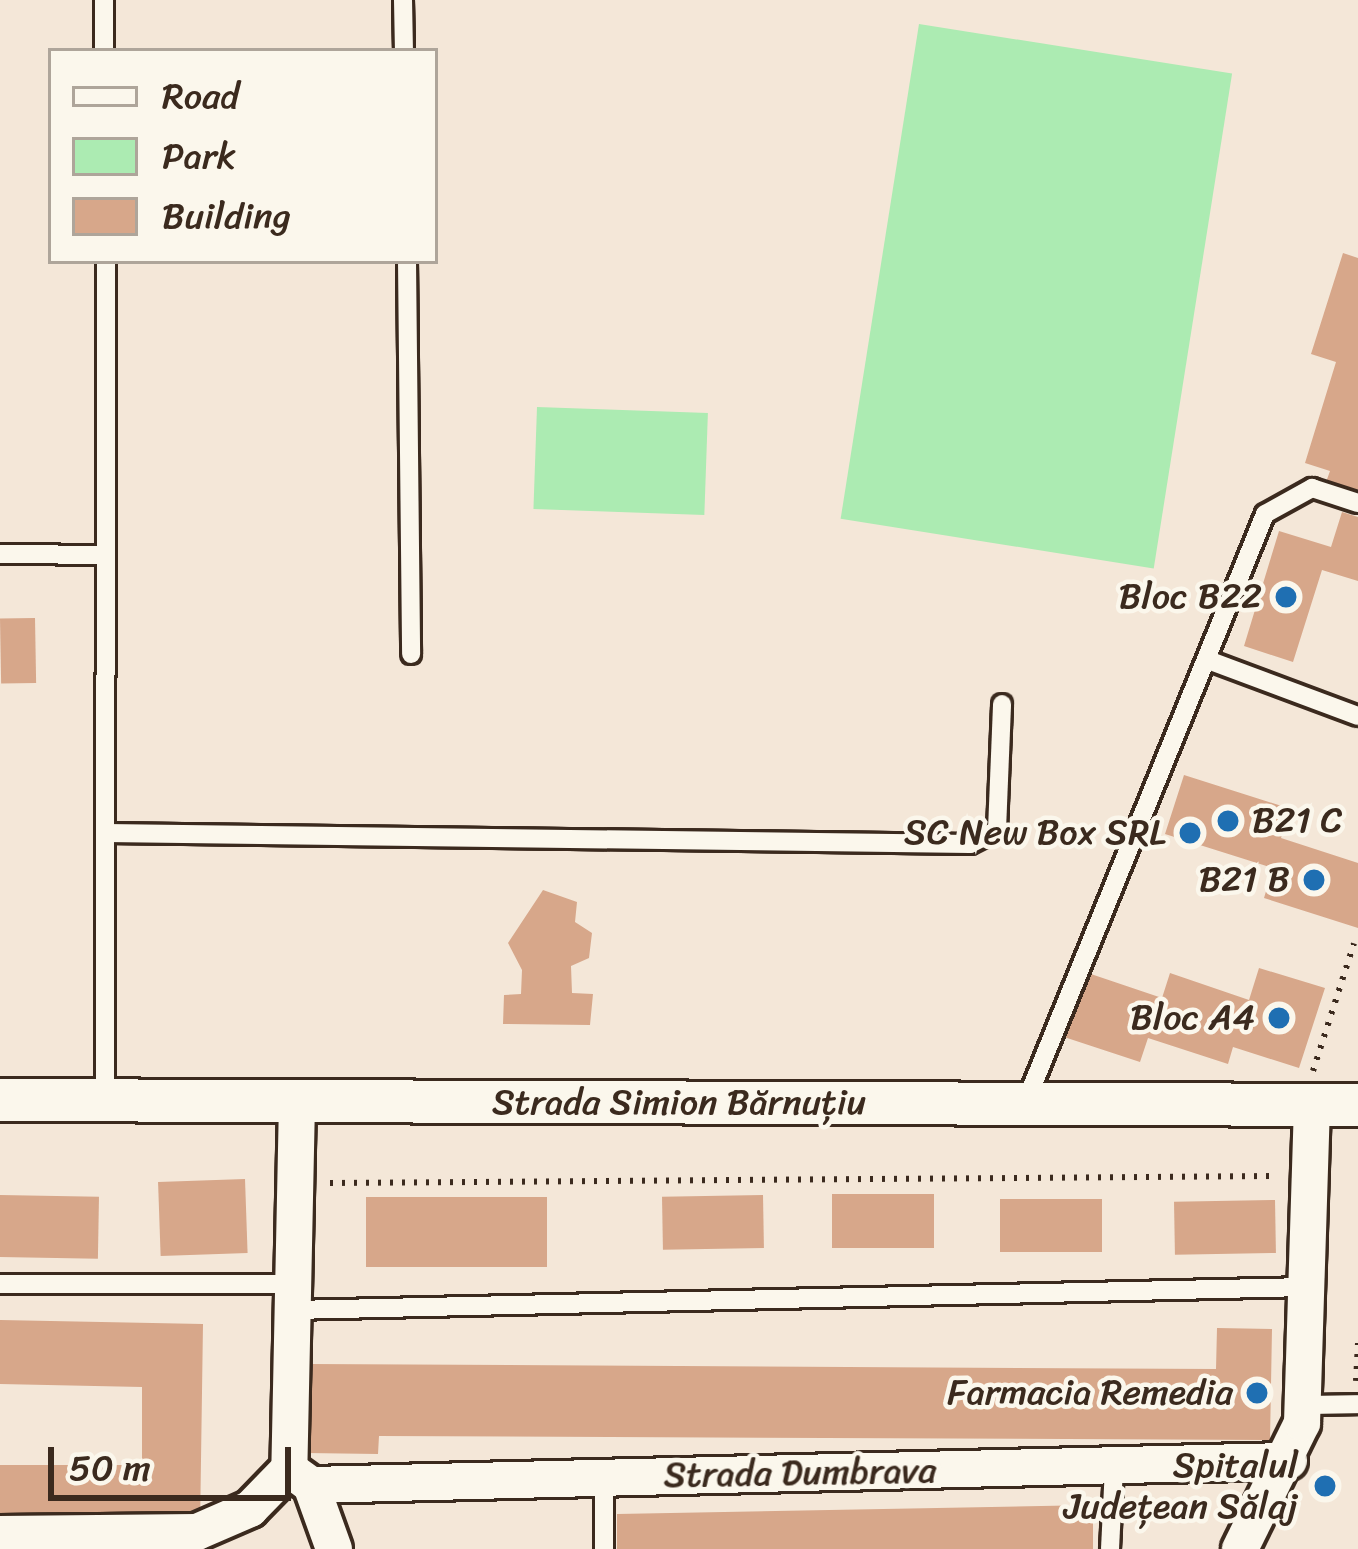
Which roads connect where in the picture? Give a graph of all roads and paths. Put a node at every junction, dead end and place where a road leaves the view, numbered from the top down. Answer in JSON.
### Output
{"nodes":[{"id":1,"x":104,"y":0,"type":"edge"},
{"id":2,"x":404,"y":0,"type":"edge"},
{"id":3,"x":104,"y":48,"type":"edge"},
{"id":4,"x":404,"y":48,"type":"edge"},
{"id":5,"x":106,"y":264,"type":"edge"},
{"id":6,"x":406,"y":264,"type":"edge"},
{"id":7,"x":1358,"y":503,"type":"edge"},
{"id":8,"x":0,"y":554,"type":"edge"},
{"id":9,"x":106,"y":555,"type":"junction"},
{"id":10,"x":411,"y":653,"type":"dead end"},
{"id":11,"x":1208,"y":660,"type":"junction"},
{"id":12,"x":1002,"y":704,"type":"dead end"},
{"id":13,"x":1358,"y":716,"type":"edge"},
{"id":14,"x":106,"y":833,"type":"junction"},
{"id":15,"x":1354,"y":943,"type":"dead end"},
{"id":16,"x":1335,"y":1095,"type":"edge"},
{"id":17,"x":0,"y":1100,"type":"edge"},
{"id":18,"x":105,"y":1100,"type":"junction"},
{"id":19,"x":297,"y":1102,"type":"junction"},
{"id":20,"x":1025,"y":1104,"type":"junction"},
{"id":21,"x":1269,"y":1176,"type":"dead end"},
{"id":22,"x":295,"y":1184,"type":"junction"},
{"id":23,"x":0,"y":1284,"type":"edge"},
{"id":24,"x":1307,"y":1287,"type":"junction"},
{"id":25,"x":293,"y":1297,"type":"junction"},
{"id":26,"x":1358,"y":1343,"type":"edge"},
{"id":27,"x":1357,"y":1404,"type":"edge"},
{"id":28,"x":1304,"y":1405,"type":"junction"},
{"id":29,"x":1289,"y":1461,"type":"junction"},
{"id":30,"x":1114,"y":1466,"type":"junction"},
{"id":31,"x":300,"y":1477,"type":"junction"},
{"id":32,"x":604,"y":1478,"type":"junction"},
{"id":33,"x":0,"y":1534,"type":"edge"},
{"id":34,"x":334,"y":1549,"type":"edge"},
{"id":35,"x":604,"y":1549,"type":"edge"},
{"id":36,"x":1110,"y":1549,"type":"edge"},
{"id":37,"x":1240,"y":1549,"type":"edge"}],
"edges":[{"from":1,"to":3,"type":"lane"},
{"from":2,"to":4,"type":"lane"},
{"from":5,"to":9,"type":"lane"},
{"from":6,"to":10,"type":"lane"},
{"from":7,"to":11,"type":"lane"},
{"from":8,"to":9,"type":"lane"},
{"from":9,"to":14,"type":"lane"},
{"from":11,"to":13,"type":"lane"},
{"from":11,"to":20,"type":"lane"},
{"from":12,"to":14,"type":"lane"},
{"from":14,"to":18,"type":"lane"},
{"from":15,"to":16,"type":"path"},
{"from":16,"to":20,"type":"street","name":"Strada Simion Bărnuțiu"},
{"from":16,"to":24,"type":"street"},
{"from":17,"to":18,"type":"street","name":"Strada Simion Bărnuțiu"},
{"from":18,"to":19,"type":"street","name":"Strada Simion Bărnuțiu"},
{"from":19,"to":20,"type":"street","name":"Strada Simion Bărnuțiu"},
{"from":19,"to":22,"type":"street"},
{"from":21,"to":22,"type":"path"},
{"from":22,"to":25,"type":"street"},
{"from":23,"to":25,"type":"lane"},
{"from":24,"to":25,"type":"lane"},
{"from":24,"to":28,"type":"street"},
{"from":25,"to":31,"type":"street"},
{"from":26,"to":27,"type":"path"},
{"from":27,"to":28,"type":"lane"},
{"from":28,"to":29,"type":"street"},
{"from":29,"to":30,"type":"street","name":"Strada Dumbrava"},
{"from":29,"to":37,"type":"street"},
{"from":30,"to":32,"type":"street","name":"Strada Dumbrava"},
{"from":30,"to":36,"type":"lane"},
{"from":31,"to":32,"type":"street","name":"Strada Dumbrava"},
{"from":31,"to":33,"type":"street"},
{"from":31,"to":34,"type":"street"},
{"from":32,"to":35,"type":"lane"}]}
